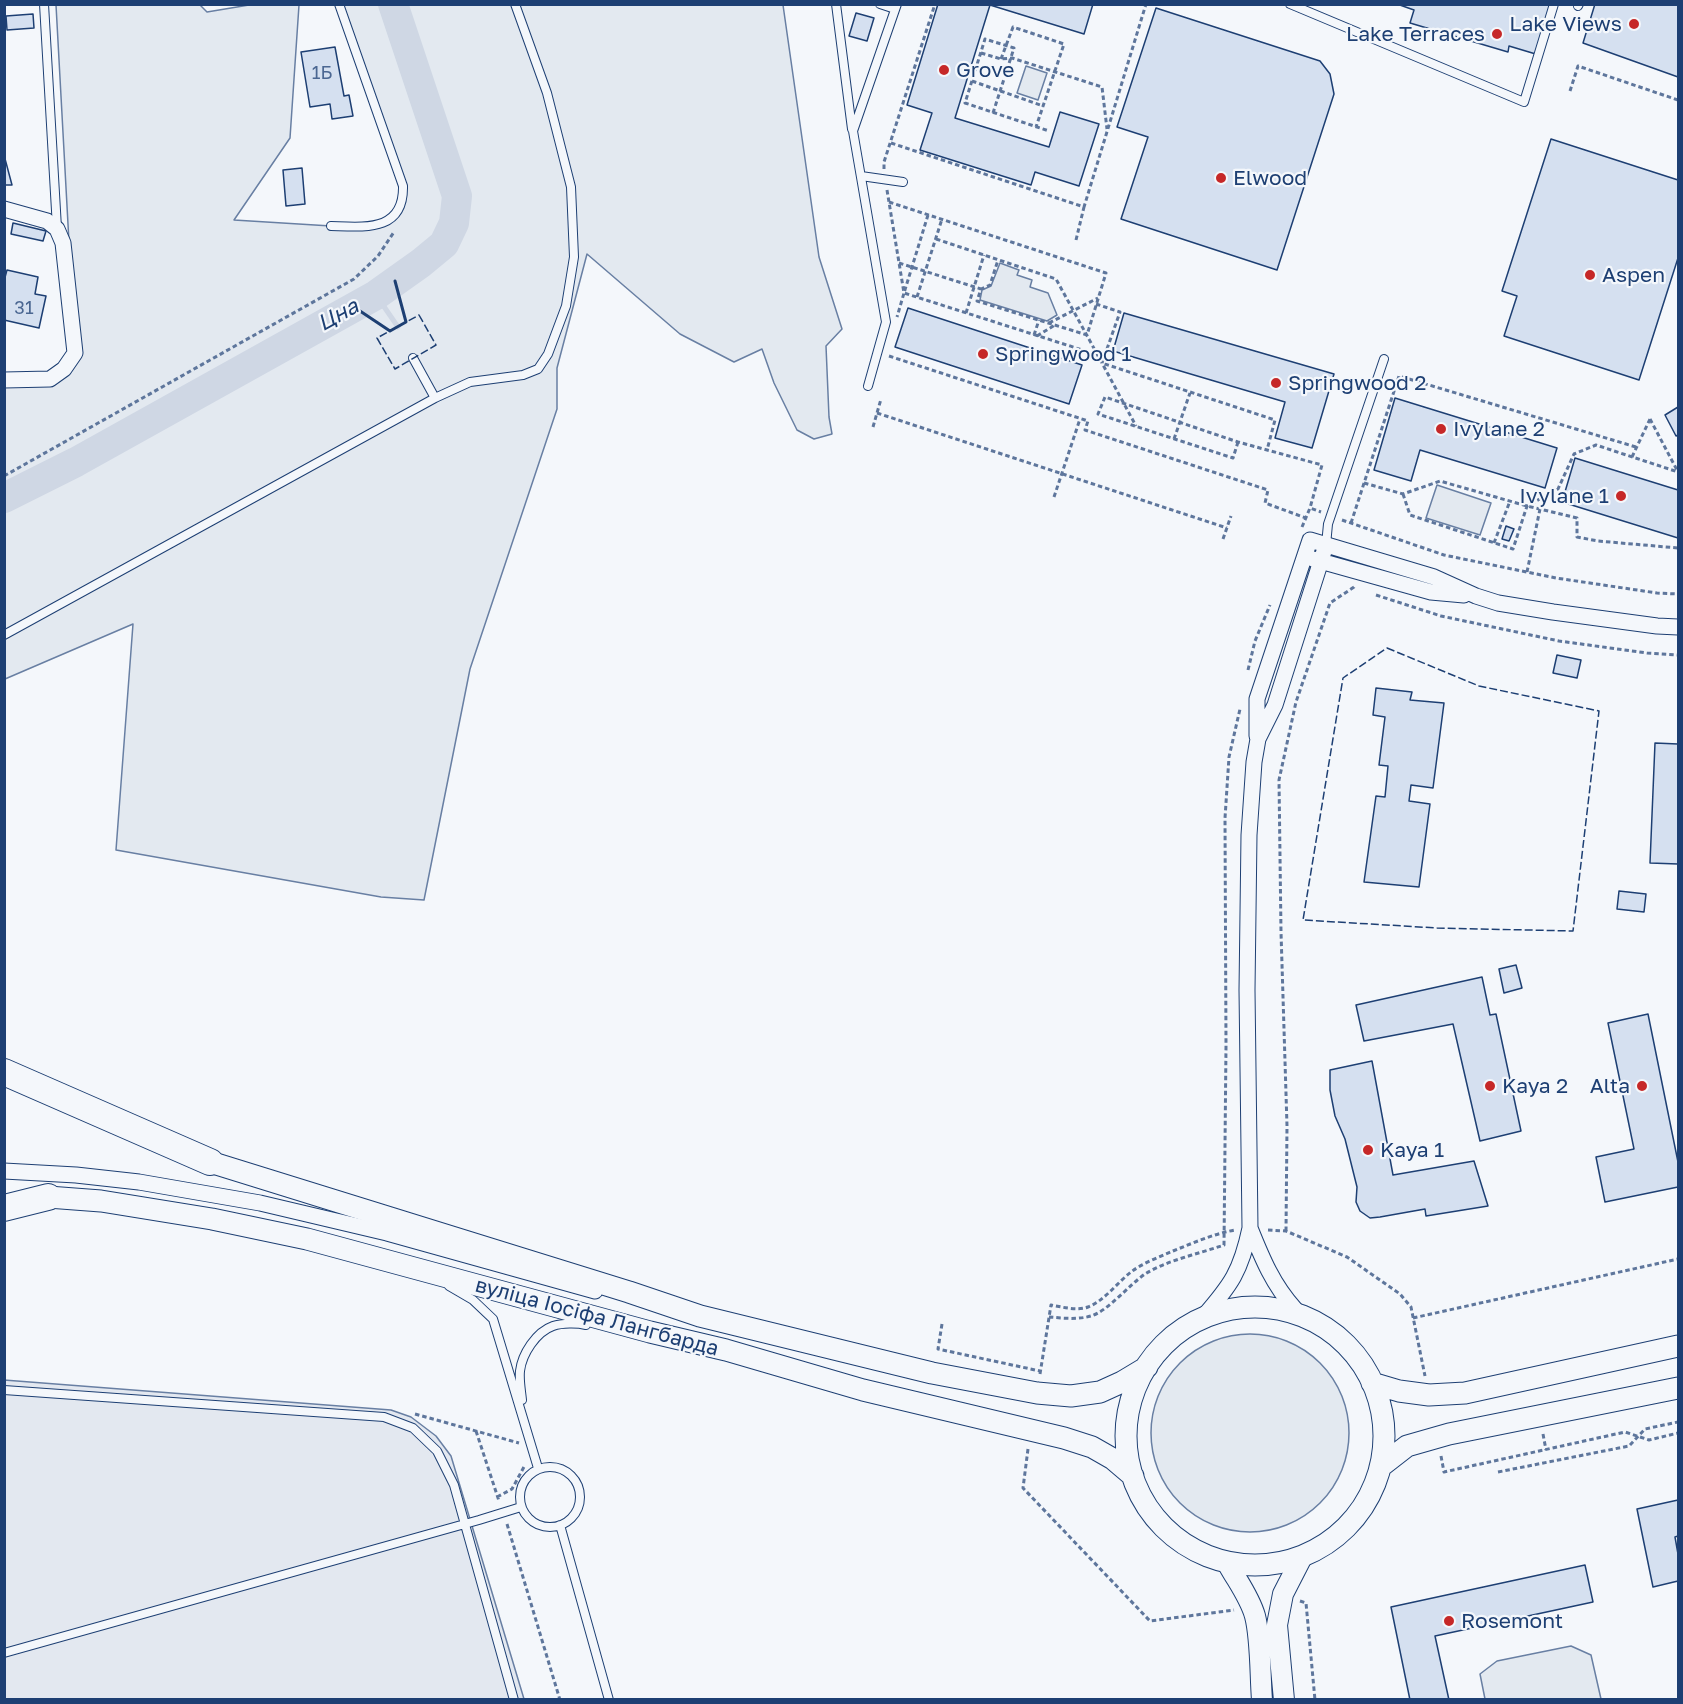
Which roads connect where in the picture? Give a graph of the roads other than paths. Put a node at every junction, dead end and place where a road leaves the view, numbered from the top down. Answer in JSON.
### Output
{"nodes":[{"id":1,"x":44,"y":4,"type":"edge"},
{"id":2,"x":339,"y":4,"type":"edge"},
{"id":3,"x":515,"y":4,"type":"edge"},
{"id":4,"x":836,"y":4,"type":"edge"},
{"id":5,"x":880,"y":4,"type":"edge"},
{"id":6,"x":1290,"y":4,"type":"edge"},
{"id":7,"x":1554,"y":4,"type":"edge"},
{"id":8,"x":896,"y":7,"type":"edge"},
{"id":9,"x":853,"y":131,"type":"junction"},
{"id":10,"x":861,"y":176,"type":"junction"},
{"id":11,"x":903,"y":182,"type":"dead end"},
{"id":12,"x":4,"y":209,"type":"edge"},
{"id":13,"x":331,"y":226,"type":"dead end"},
{"id":14,"x":57,"y":230,"type":"junction"},
{"id":15,"x":413,"y":358,"type":"dead end"},
{"id":16,"x":1384,"y":359,"type":"dead end"},
{"id":17,"x":4,"y":380,"type":"edge"},
{"id":18,"x":867,"y":386,"type":"dead end"},
{"id":19,"x":435,"y":398,"type":"junction"},
{"id":20,"x":1328,"y":525,"type":"junction"},
{"id":21,"x":1310,"y":540,"type":"junction"},
{"id":22,"x":1326,"y":545,"type":"junction"},
{"id":23,"x":1304,"y":556,"type":"junction"},
{"id":24,"x":1320,"y":561,"type":"junction"},
{"id":25,"x":1476,"y":597,"type":"junction"},
{"id":26,"x":1678,"y":627,"type":"edge"},
{"id":27,"x":4,"y":635,"type":"edge"},
{"id":28,"x":1257,"y":739,"type":"junction"},
{"id":29,"x":4,"y":1072,"type":"edge"},
{"id":30,"x":210,"y":1162,"type":"joint"},
{"id":31,"x":4,"y":1171,"type":"edge"},
{"id":32,"x":4,"y":1195,"type":"edge"},
{"id":33,"x":48,"y":1197,"type":"junction"},
{"id":34,"x":4,"y":1208,"type":"edge"},
{"id":35,"x":1250,"y":1228,"type":"junction"},
{"id":36,"x":373,"y":1258,"type":"junction"},
{"id":37,"x":1295,"y":1309,"type":"junction"},
{"id":38,"x":700,"y":1316,"type":"junction"},
{"id":39,"x":1203,"y":1317,"type":"junction"},
{"id":40,"x":591,"y":1326,"type":"dead end"},
{"id":41,"x":603,"y":1328,"type":"dead end"},
{"id":42,"x":650,"y":1332,"type":"junction"},
{"id":43,"x":1678,"y":1346,"type":"edge"},
{"id":44,"x":1147,"y":1366,"type":"junction"},
{"id":45,"x":1372,"y":1383,"type":"junction"},
{"id":46,"x":1678,"y":1388,"type":"edge"},
{"id":47,"x":4,"y":1390,"type":"edge"},
{"id":48,"x":524,"y":1416,"type":"junction"},
{"id":49,"x":1380,"y":1467,"type":"junction"},
{"id":50,"x":538,"y":1468,"type":"junction"},
{"id":51,"x":1133,"y":1476,"type":"junction"},
{"id":52,"x":521,"y":1507,"type":"junction"},
{"id":53,"x":464,"y":1525,"type":"junction"},
{"id":54,"x":560,"y":1526,"type":"junction"},
{"id":55,"x":1302,"y":1557,"type":"junction"},
{"id":56,"x":1229,"y":1566,"type":"junction"},
{"id":57,"x":4,"y":1653,"type":"edge"},
{"id":58,"x":514,"y":1700,"type":"edge"},
{"id":59,"x":609,"y":1700,"type":"edge"},
{"id":60,"x":1262,"y":1700,"type":"edge"},
{"id":61,"x":1284,"y":1700,"type":"edge"}],
"edges":[{"from":1,"to":14,"type":"lane"},
{"from":2,"to":13,"type":"lane"},
{"from":3,"to":19,"type":"lane"},
{"from":4,"to":9,"type":"lane"},
{"from":5,"to":8,"type":"lane"},
{"from":6,"to":7,"type":"lane"},
{"from":8,"to":9,"type":"lane"},
{"from":9,"to":10,"type":"lane"},
{"from":10,"to":11,"type":"lane"},
{"from":10,"to":18,"type":"lane"},
{"from":12,"to":14,"type":"street"},
{"from":14,"to":17,"type":"street"},
{"from":15,"to":19,"type":"lane"},
{"from":16,"to":20,"type":"lane"},
{"from":19,"to":27,"type":"lane"},
{"from":20,"to":21,"type":"lane"},
{"from":20,"to":22,"type":"lane"},
{"from":21,"to":22,"type":"street"},
{"from":21,"to":23,"type":"street"},
{"from":22,"to":24,"type":"street"},
{"from":22,"to":25,"type":"street"},
{"from":23,"to":24,"type":"street"},
{"from":23,"to":28,"type":"street"},
{"from":24,"to":25,"type":"street"},
{"from":24,"to":28,"type":"street"},
{"from":25,"to":26,"type":"street"},
{"from":28,"to":35,"type":"street"},
{"from":29,"to":30,"type":"highway"},
{"from":30,"to":38,"type":"main road","name":"вуліца Іосіфа Лангбарда"},
{"from":31,"to":38,"type":"street"},
{"from":32,"to":33,"type":"street"},
{"from":33,"to":34,"type":"highway"},
{"from":33,"to":36,"type":"main road","name":"вуліца Іосіфа Лангбарда"},
{"from":35,"to":37,"type":"street"},
{"from":35,"to":39,"type":"street"},
{"from":36,"to":42,"type":"main road","name":"вуліца Іосіфа Лангбарда"},
{"from":36,"to":48,"type":"lane"},
{"from":37,"to":39,"type":"main road"},
{"from":37,"to":45,"type":"main road"},
{"from":38,"to":44,"type":"main road","name":"вуліца Іосіфа Лангбарда"},
{"from":39,"to":44,"type":"main road"},
{"from":40,"to":48,"type":"lane"},
{"from":41,"to":42,"type":"lane"},
{"from":42,"to":51,"type":"main road","name":"вуліца Іосіфа Лангбарда"},
{"from":43,"to":45,"type":"main road"},
{"from":44,"to":51,"type":"main road"},
{"from":45,"to":49,"type":"main road"},
{"from":46,"to":49,"type":"main road"},
{"from":47,"to":53,"type":"lane"},
{"from":48,"to":50,"type":"lane"},
{"from":49,"to":55,"type":"main road"},
{"from":50,"to":52,"type":"lane"},
{"from":50,"to":54,"type":"lane"},
{"from":51,"to":56,"type":"main road"},
{"from":52,"to":53,"type":"lane"},
{"from":52,"to":54,"type":"lane"},
{"from":53,"to":57,"type":"lane"},
{"from":53,"to":58,"type":"lane"},
{"from":54,"to":59,"type":"lane"},
{"from":55,"to":56,"type":"main road"},
{"from":55,"to":61,"type":"street"},
{"from":56,"to":60,"type":"street"}]}
